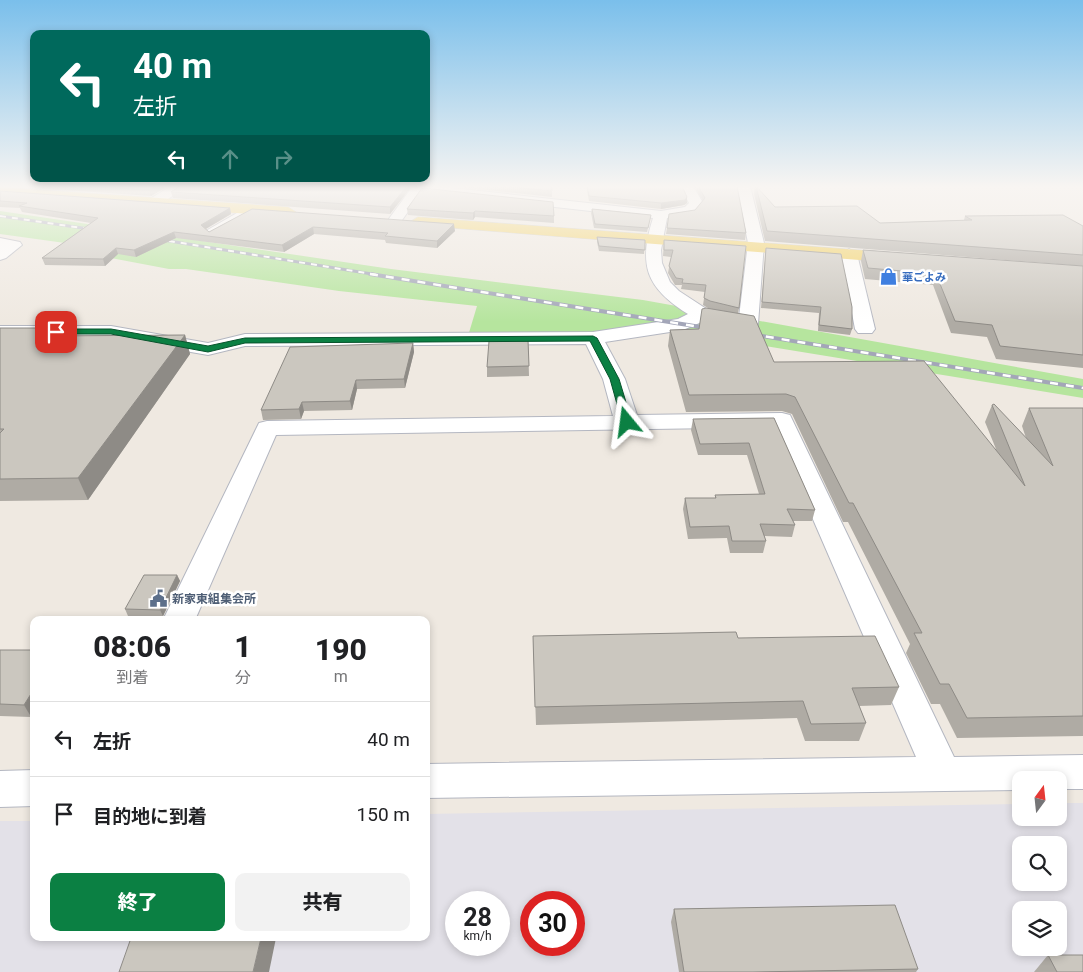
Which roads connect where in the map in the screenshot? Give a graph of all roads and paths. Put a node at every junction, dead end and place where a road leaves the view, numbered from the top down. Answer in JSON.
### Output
{"nodes":[{"id":1,"x":549,"y":231,"type":"edge"},
{"id":2,"x":656,"y":231,"type":"edge"},
{"id":3,"x":752,"y":231,"type":"edge"},
{"id":4,"x":653,"y":239,"type":"junction"},
{"id":5,"x":0,"y":243,"type":"edge"},
{"id":6,"x":755,"y":247,"type":"junction"},
{"id":7,"x":849,"y":254,"type":"junction"},
{"id":8,"x":0,"y":255,"type":"edge"},
{"id":9,"x":917,"y":259,"type":"edge"},
{"id":10,"x":702,"y":315,"type":"junction"},
{"id":11,"x":865,"y":329,"type":"dead end"},
{"id":12,"x":0,"y":332,"type":"edge"},
{"id":13,"x":593,"y":338,"type":"junction"},
{"id":14,"x":627,"y":422,"type":"junction"},
{"id":15,"x":181,"y":616,"type":"edge"},
{"id":16,"x":1083,"y":772,"type":"edge"},
{"id":17,"x":943,"y":774,"type":"junction"},
{"id":18,"x":430,"y":782,"type":"edge"},
{"id":19,"x":0,"y":788,"type":"edge"},
{"id":20,"x":30,"y":788,"type":"edge"}],
"edges":[{"from":1,"to":4,"type":"main road"},
{"from":2,"to":4,"type":"street"},
{"from":3,"to":6,"type":"street"},
{"from":4,"to":6,"type":"main road"},
{"from":4,"to":10,"type":"street"},
{"from":5,"to":8,"type":"street"},
{"from":6,"to":7,"type":"main road"},
{"from":6,"to":10,"type":"street"},
{"from":7,"to":9,"type":"main road"},
{"from":7,"to":11,"type":"street"},
{"from":10,"to":13,"type":"street"},
{"from":12,"to":13,"type":"street"},
{"from":13,"to":14,"type":"street"},
{"from":14,"to":15,"type":"street"},
{"from":14,"to":17,"type":"street"},
{"from":16,"to":17,"type":"street"},
{"from":17,"to":18,"type":"street"},
{"from":19,"to":20,"type":"street"}]}
